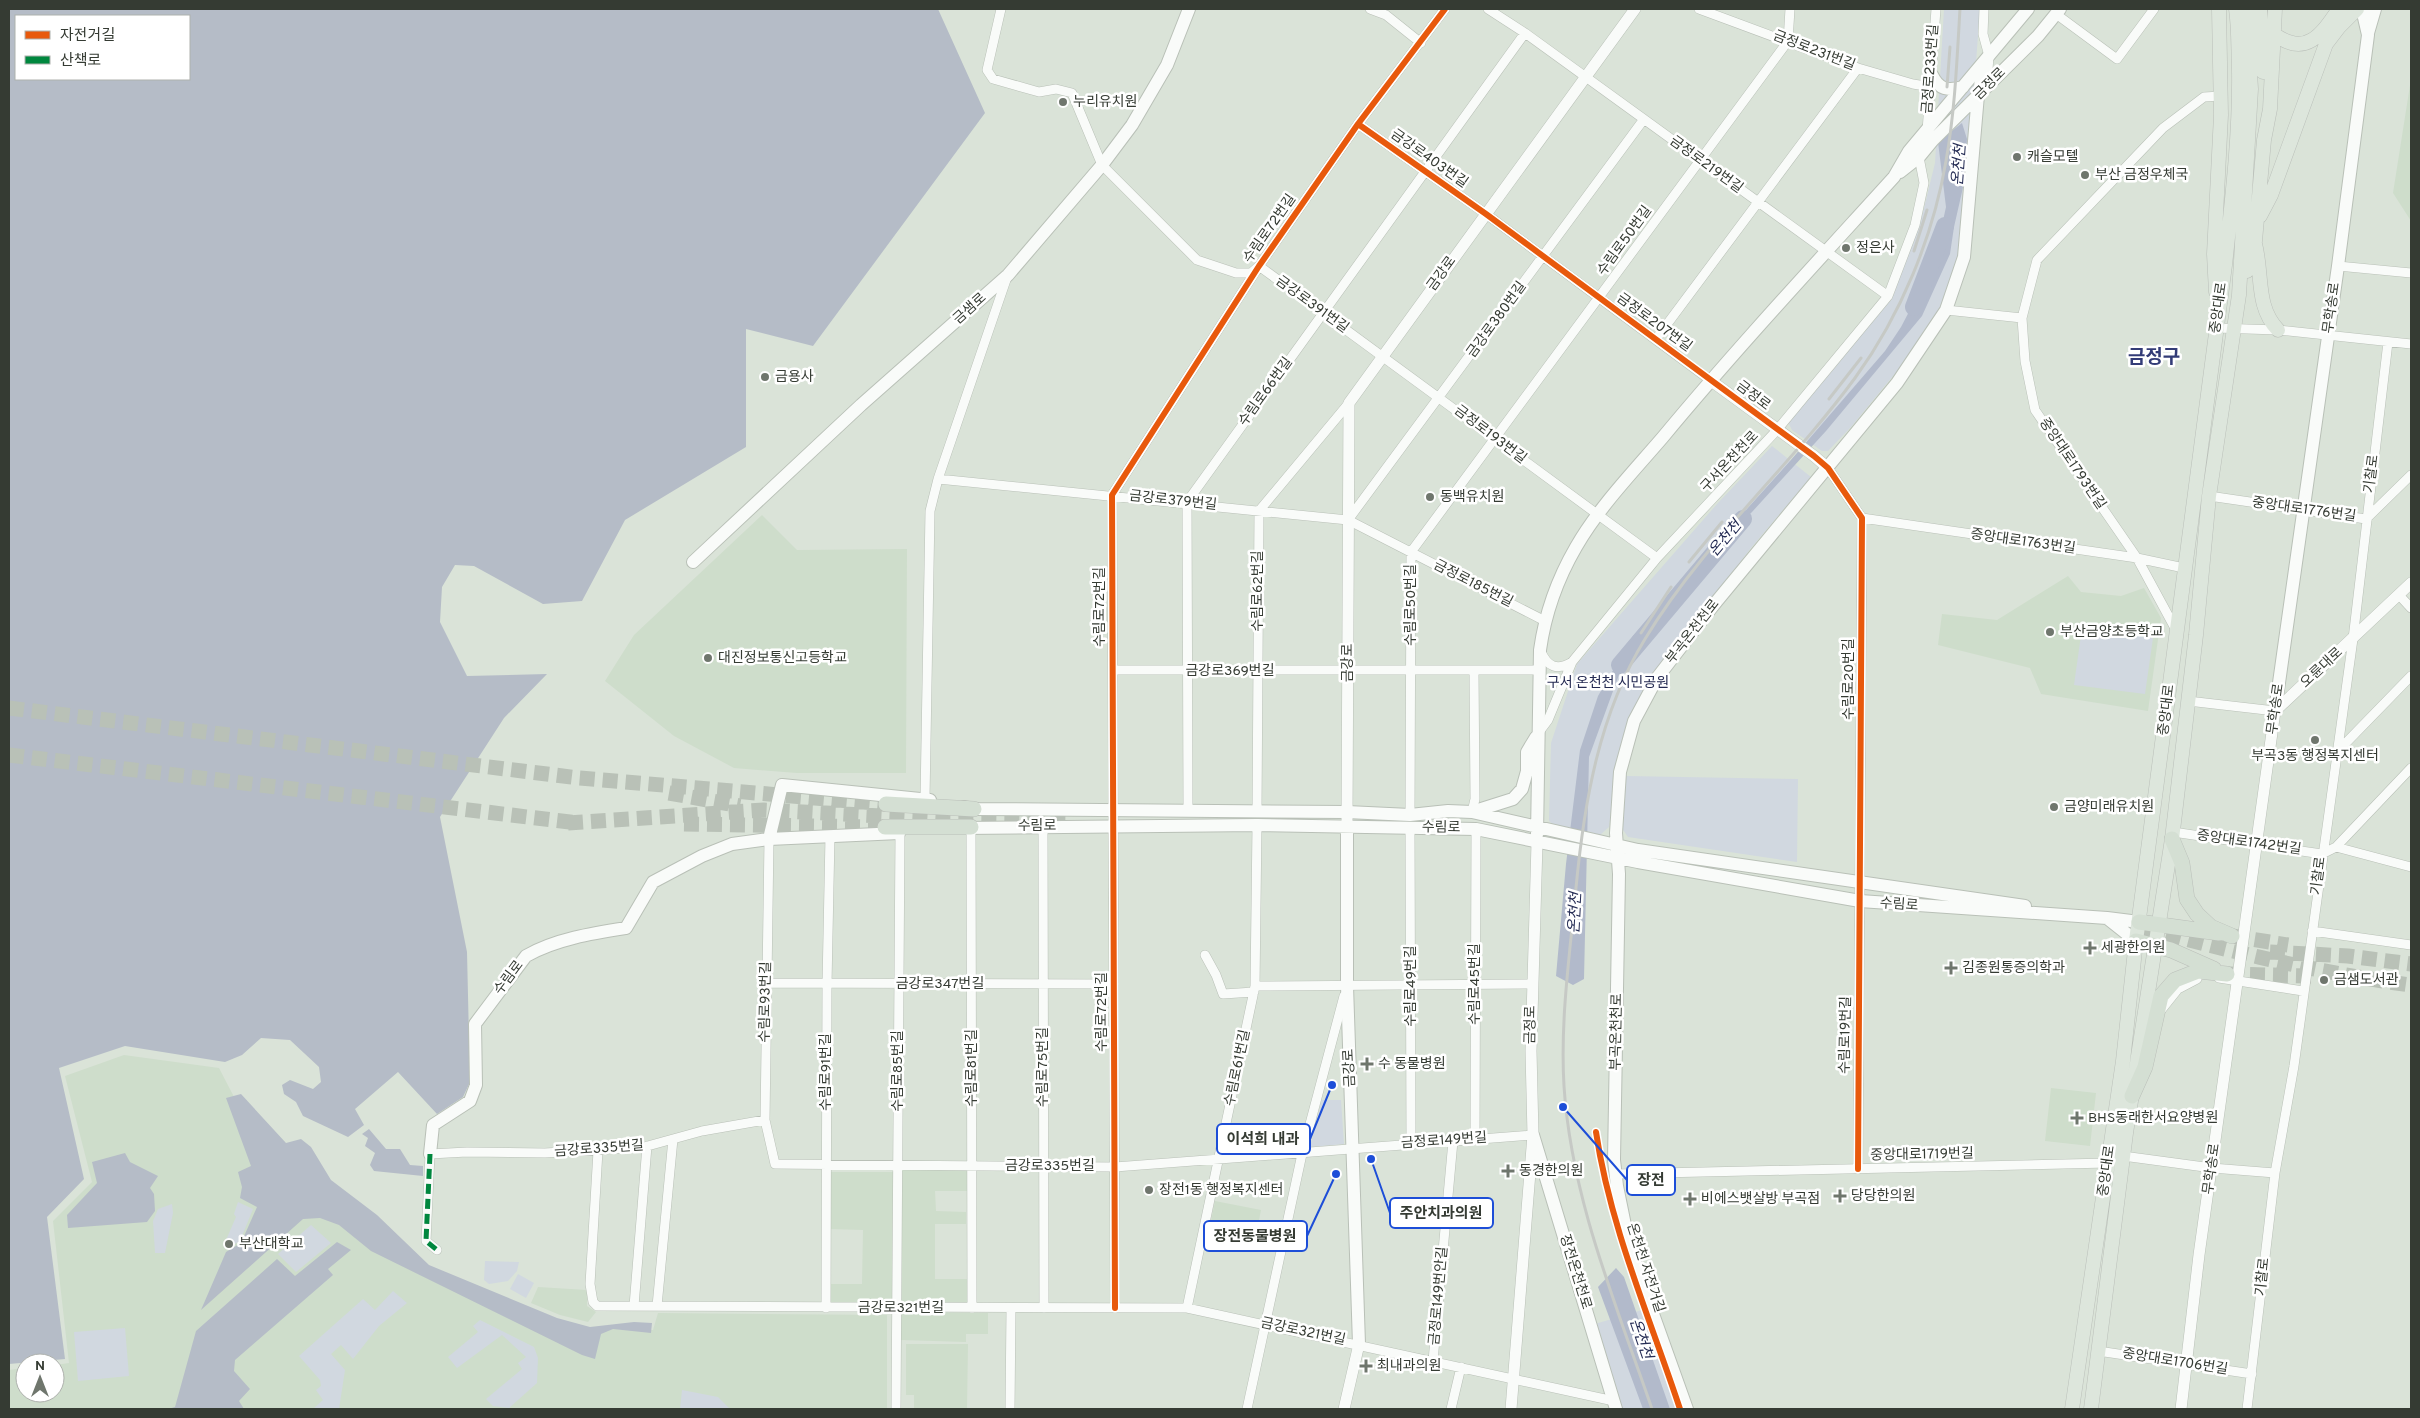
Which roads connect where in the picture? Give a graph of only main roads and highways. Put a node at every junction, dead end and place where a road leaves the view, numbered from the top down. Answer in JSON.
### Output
{"nodes":[{"id":1,"x":1189,"y":9,"type":"edge"},
{"id":2,"x":2028,"y":9,"type":"edge"},
{"id":3,"x":2219,"y":9,"type":"edge"},
{"id":4,"x":2236,"y":9,"type":"edge"},
{"id":5,"x":2246,"y":9,"type":"edge"},
{"id":6,"x":2260,"y":9,"type":"edge"},
{"id":7,"x":2274,"y":9,"type":"edge"},
{"id":8,"x":2339,"y":9,"type":"edge"},
{"id":9,"x":2357,"y":9,"type":"edge"},
{"id":10,"x":2362,"y":9,"type":"edge"},
{"id":11,"x":2375,"y":9,"type":"edge"},
{"id":12,"x":2058,"y":11,"type":"edge"},
{"id":13,"x":2274,"y":34,"type":"junction"},
{"id":14,"x":2368,"y":36,"type":"junction"},
{"id":15,"x":1931,"y":81,"type":"road end"},
{"id":16,"x":1964,"y":87,"type":"junction"},
{"id":17,"x":1977,"y":97,"type":"junction"},
{"id":18,"x":1931,"y":131,"type":"junction"},
{"id":19,"x":2264,"y":140,"type":"junction"},
{"id":20,"x":1894,"y":177,"type":"junction"},
{"id":21,"x":2256,"y":223,"type":"junction"},
{"id":22,"x":2255,"y":241,"type":"junction"},
{"id":23,"x":2238,"y":295,"type":"junction"},
{"id":24,"x":2218,"y":305,"type":"junction"},
{"id":25,"x":2278,"y":330,"type":"road end"},
{"id":26,"x":693,"y":562,"type":"dead end"},
{"id":27,"x":2275,"y":711,"type":"road end"},
{"id":28,"x":1537,"y":735,"type":"junction"},
{"id":29,"x":922,"y":803,"type":"junction"},
{"id":30,"x":886,"y":804,"type":"tunnel mouth"},
{"id":31,"x":974,"y":809,"type":"joint"},
{"id":32,"x":1472,"y":812,"type":"junction"},
{"id":33,"x":1347,"y":819,"type":"junction"},
{"id":34,"x":1410,"y":822,"type":"junction"},
{"id":35,"x":885,"y":826,"type":"tunnel mouth"},
{"id":36,"x":971,"y":827,"type":"junction"},
{"id":37,"x":1537,"y":828,"type":"junction"},
{"id":38,"x":2172,"y":836,"type":"junction"},
{"id":39,"x":769,"y":839,"type":"junction"},
{"id":40,"x":1537,"y":843,"type":"junction"},
{"id":41,"x":1614,"y":851,"type":"junction"},
{"id":42,"x":2107,"y":918,"type":"junction"},
{"id":43,"x":2139,"y":922,"type":"junction"},
{"id":44,"x":2158,"y":924,"type":"junction"},
{"id":45,"x":2136,"y":941,"type":"junction"},
{"id":46,"x":2154,"y":947,"type":"junction"},
{"id":47,"x":2132,"y":1096,"type":"junction"},
{"id":48,"x":1533,"y":1135,"type":"road end"},
{"id":49,"x":430,"y":1154,"type":"road end"},
{"id":50,"x":1359,"y":1344,"type":"road end"},
{"id":51,"x":1615,"y":1405,"type":"edge"},
{"id":52,"x":1687,"y":1409,"type":"edge"},
{"id":53,"x":2072,"y":1409,"type":"edge"},
{"id":54,"x":2091,"y":1409,"type":"edge"}],
"edges":[{"from":1,"to":26,"type":"main road","name":"금샘로"},
{"from":2,"to":16,"type":"main road","name":"금정로"},
{"from":3,"to":24,"type":"main road"},
{"from":4,"to":24,"type":"main road","name":"중앙대로"},
{"from":5,"to":23,"type":"main road","name":"중앙대로"},
{"from":6,"to":19,"type":"main road"},
{"from":7,"to":13,"type":"main road"},
{"from":8,"to":13,"type":"main road"},
{"from":9,"to":21,"type":"main road"},
{"from":10,"to":14,"type":"main road","name":"무학송로"},
{"from":11,"to":14,"type":"main road"},
{"from":12,"to":17,"type":"main road","name":"금정로"},
{"from":13,"to":19,"type":"main road"},
{"from":14,"to":27,"type":"main road","name":"무학송로"},
{"from":15,"to":16,"type":"main road"},
{"from":16,"to":18,"type":"main road","name":"금정로"},
{"from":17,"to":18,"type":"main road","name":"금정로"},
{"from":17,"to":41,"type":"main road","name":"부곡온천천로"},
{"from":18,"to":20,"type":"main road","name":"금정로"},
{"from":18,"to":20,"type":"main road","name":"금정로"},
{"from":19,"to":21,"type":"main road"},
{"from":20,"to":28,"type":"main road","name":"금정로"},
{"from":21,"to":22,"type":"main road"},
{"from":22,"to":23,"type":"main road"},
{"from":22,"to":25,"type":"main road"},
{"from":23,"to":38,"type":"main road","name":"중앙대로"},
{"from":24,"to":43,"type":"main road","name":"중앙대로"},
{"from":28,"to":32,"type":"main road"},
{"from":28,"to":37,"type":"main road","name":"금정로"},
{"from":29,"to":30,"type":"highway"},
{"from":29,"to":31,"type":"highway"},
{"from":29,"to":39,"type":"main road"},
{"from":31,"to":33,"type":"main road","name":"수림로"},
{"from":32,"to":34,"type":"main road","name":"수림로"},
{"from":32,"to":37,"type":"main road","name":"수림로"},
{"from":33,"to":34,"type":"main road","name":"수림로"},
{"from":33,"to":36,"type":"main road","name":"수림로"},
{"from":33,"to":50,"type":"main road","name":"금강로"},
{"from":34,"to":40,"type":"main road","name":"수림로"},
{"from":35,"to":36,"type":"highway"},
{"from":36,"to":39,"type":"main road","name":"수림로"},
{"from":37,"to":40,"type":"main road","name":"금정로"},
{"from":37,"to":41,"type":"main road","name":"수림로"},
{"from":38,"to":44,"type":"main road","name":"중앙대로"},
{"from":38,"to":44,"type":"highway"},
{"from":39,"to":49,"type":"main road","name":"수림로"},
{"from":40,"to":41,"type":"main road","name":"수림로"},
{"from":41,"to":42,"type":"main road","name":"수림로"},
{"from":41,"to":42,"type":"main road","name":"수림로"},
{"from":41,"to":52,"type":"main road","name":"부곡온천천로"},
{"from":42,"to":43,"type":"main road","name":"수림로"},
{"from":42,"to":45,"type":"main road","name":"수림로"},
{"from":43,"to":44,"type":"highway"},
{"from":43,"to":45,"type":"main road","name":"중앙대로"},
{"from":44,"to":46,"type":"main road","name":"중앙대로"},
{"from":45,"to":46,"type":"highway"},
{"from":45,"to":53,"type":"main road","name":"중앙대로"},
{"from":46,"to":47,"type":"main road","name":"중앙대로"},
{"from":46,"to":47,"type":"highway"},
{"from":47,"to":54,"type":"main road","name":"중앙대로"},
{"from":48,"to":51,"type":"main road","name":"장전온천천로"}]}
